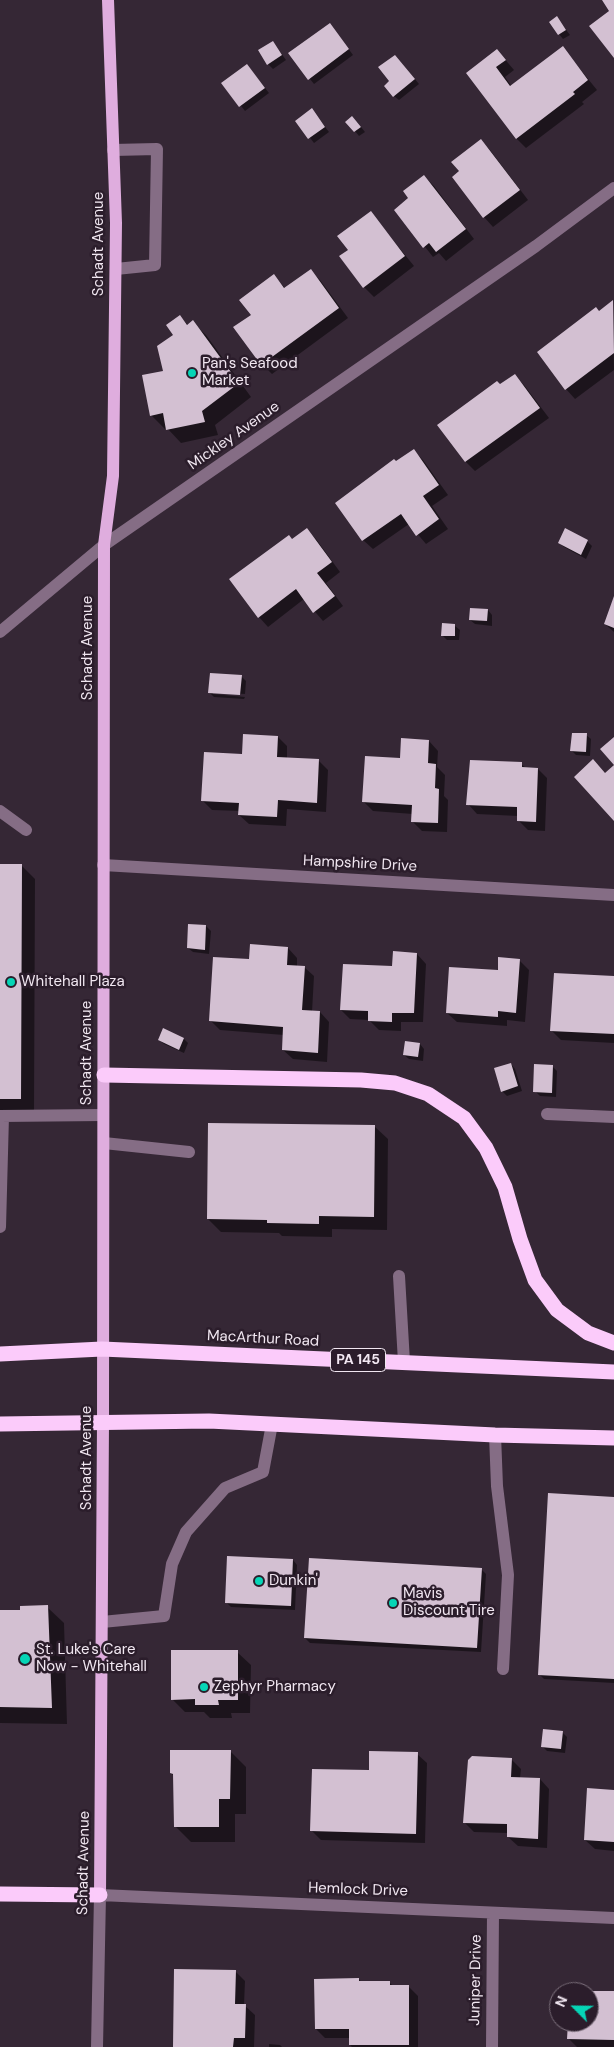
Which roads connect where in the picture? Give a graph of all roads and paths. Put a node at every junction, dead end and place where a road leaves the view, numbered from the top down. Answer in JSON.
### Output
{"nodes":[{"id":1,"x":108,"y":0,"type":"edge"},
{"id":2,"x":114,"y":150,"type":"junction"},
{"id":3,"x":614,"y":188,"type":"edge"},
{"id":4,"x":116,"y":269,"type":"junction"},
{"id":5,"x":104,"y":546,"type":"junction"},
{"id":6,"x":0,"y":632,"type":"edge"},
{"id":7,"x":0,"y":811,"type":"edge"},
{"id":8,"x":26,"y":830,"type":"dead end"},
{"id":9,"x":103,"y":865,"type":"junction"},
{"id":10,"x":614,"y":895,"type":"edge"},
{"id":11,"x":104,"y":1075,"type":"junction"},
{"id":12,"x":547,"y":1114,"type":"dead end"},
{"id":13,"x":103,"y":1115,"type":"junction"},
{"id":14,"x":2,"y":1116,"type":"edge"},
{"id":15,"x":614,"y":1117,"type":"edge"},
{"id":16,"x":104,"y":1143,"type":"junction"},
{"id":17,"x":190,"y":1152,"type":"dead end"},
{"id":18,"x":0,"y":1227,"type":"edge"},
{"id":19,"x":399,"y":1276,"type":"dead end"},
{"id":20,"x":614,"y":1343,"type":"edge"},
{"id":21,"x":102,"y":1349,"type":"junction"},
{"id":22,"x":0,"y":1354,"type":"edge"},
{"id":23,"x":404,"y":1362,"type":"junction"},
{"id":24,"x":614,"y":1372,"type":"edge"},
{"id":25,"x":103,"y":1422,"type":"junction"},
{"id":26,"x":0,"y":1424,"type":"edge"},
{"id":27,"x":272,"y":1424,"type":"junction"},
{"id":28,"x":494,"y":1434,"type":"junction"},
{"id":29,"x":614,"y":1438,"type":"edge"},
{"id":30,"x":102,"y":1622,"type":"junction"},
{"id":31,"x":503,"y":1669,"type":"dead end"},
{"id":32,"x":0,"y":1894,"type":"edge"},
{"id":33,"x":100,"y":1895,"type":"junction"},
{"id":34,"x":493,"y":1912,"type":"junction"},
{"id":35,"x":614,"y":1918,"type":"edge"},
{"id":36,"x":97,"y":2047,"type":"edge"},
{"id":37,"x":492,"y":2047,"type":"edge"}],
"edges":[{"from":1,"to":2,"type":"main road","name":"Schadt Avenue"},
{"from":2,"to":4,"type":"main road","name":"Schadt Avenue"},
{"from":2,"to":4,"type":"street"},
{"from":3,"to":5,"type":"street","name":"Mickley Avenue"},
{"from":4,"to":5,"type":"main road","name":"Schadt Avenue"},
{"from":5,"to":6,"type":"street","name":"Mickley Avenue"},
{"from":5,"to":9,"type":"main road","name":"Schadt Avenue"},
{"from":7,"to":8,"type":"street"},
{"from":9,"to":10,"type":"street","name":"Hampshire Drive"},
{"from":9,"to":11,"type":"main road","name":"Schadt Avenue"},
{"from":11,"to":13,"type":"main road","name":"Schadt Avenue"},
{"from":11,"to":20,"type":"highway"},
{"from":12,"to":15,"type":"street"},
{"from":13,"to":14,"type":"street"},
{"from":13,"to":16,"type":"main road","name":"Schadt Avenue"},
{"from":14,"to":18,"type":"street"},
{"from":16,"to":17,"type":"street"},
{"from":16,"to":21,"type":"main road","name":"Schadt Avenue"},
{"from":19,"to":23,"type":"street"},
{"from":21,"to":22,"type":"highway","name":"MacArthur Road","number":"PA 145"},
{"from":21,"to":23,"type":"highway","name":"MacArthur Road","number":"PA 145"},
{"from":21,"to":25,"type":"main road","name":"Schadt Avenue"},
{"from":23,"to":24,"type":"highway","name":"MacArthur Road","number":"PA 145"},
{"from":25,"to":26,"type":"highway"},
{"from":25,"to":27,"type":"highway"},
{"from":25,"to":30,"type":"main road","name":"Schadt Avenue"},
{"from":27,"to":28,"type":"highway"},
{"from":27,"to":30,"type":"street"},
{"from":28,"to":29,"type":"highway"},
{"from":28,"to":31,"type":"street"},
{"from":30,"to":33,"type":"main road","name":"Schadt Avenue"},
{"from":32,"to":33,"type":"highway"},
{"from":33,"to":34,"type":"street","name":"Hemlock Drive"},
{"from":33,"to":36,"type":"street","name":"Schadt Avenue"},
{"from":34,"to":35,"type":"street","name":"Hemlock Drive"},
{"from":34,"to":37,"type":"street","name":"Juniper Drive"}]}
